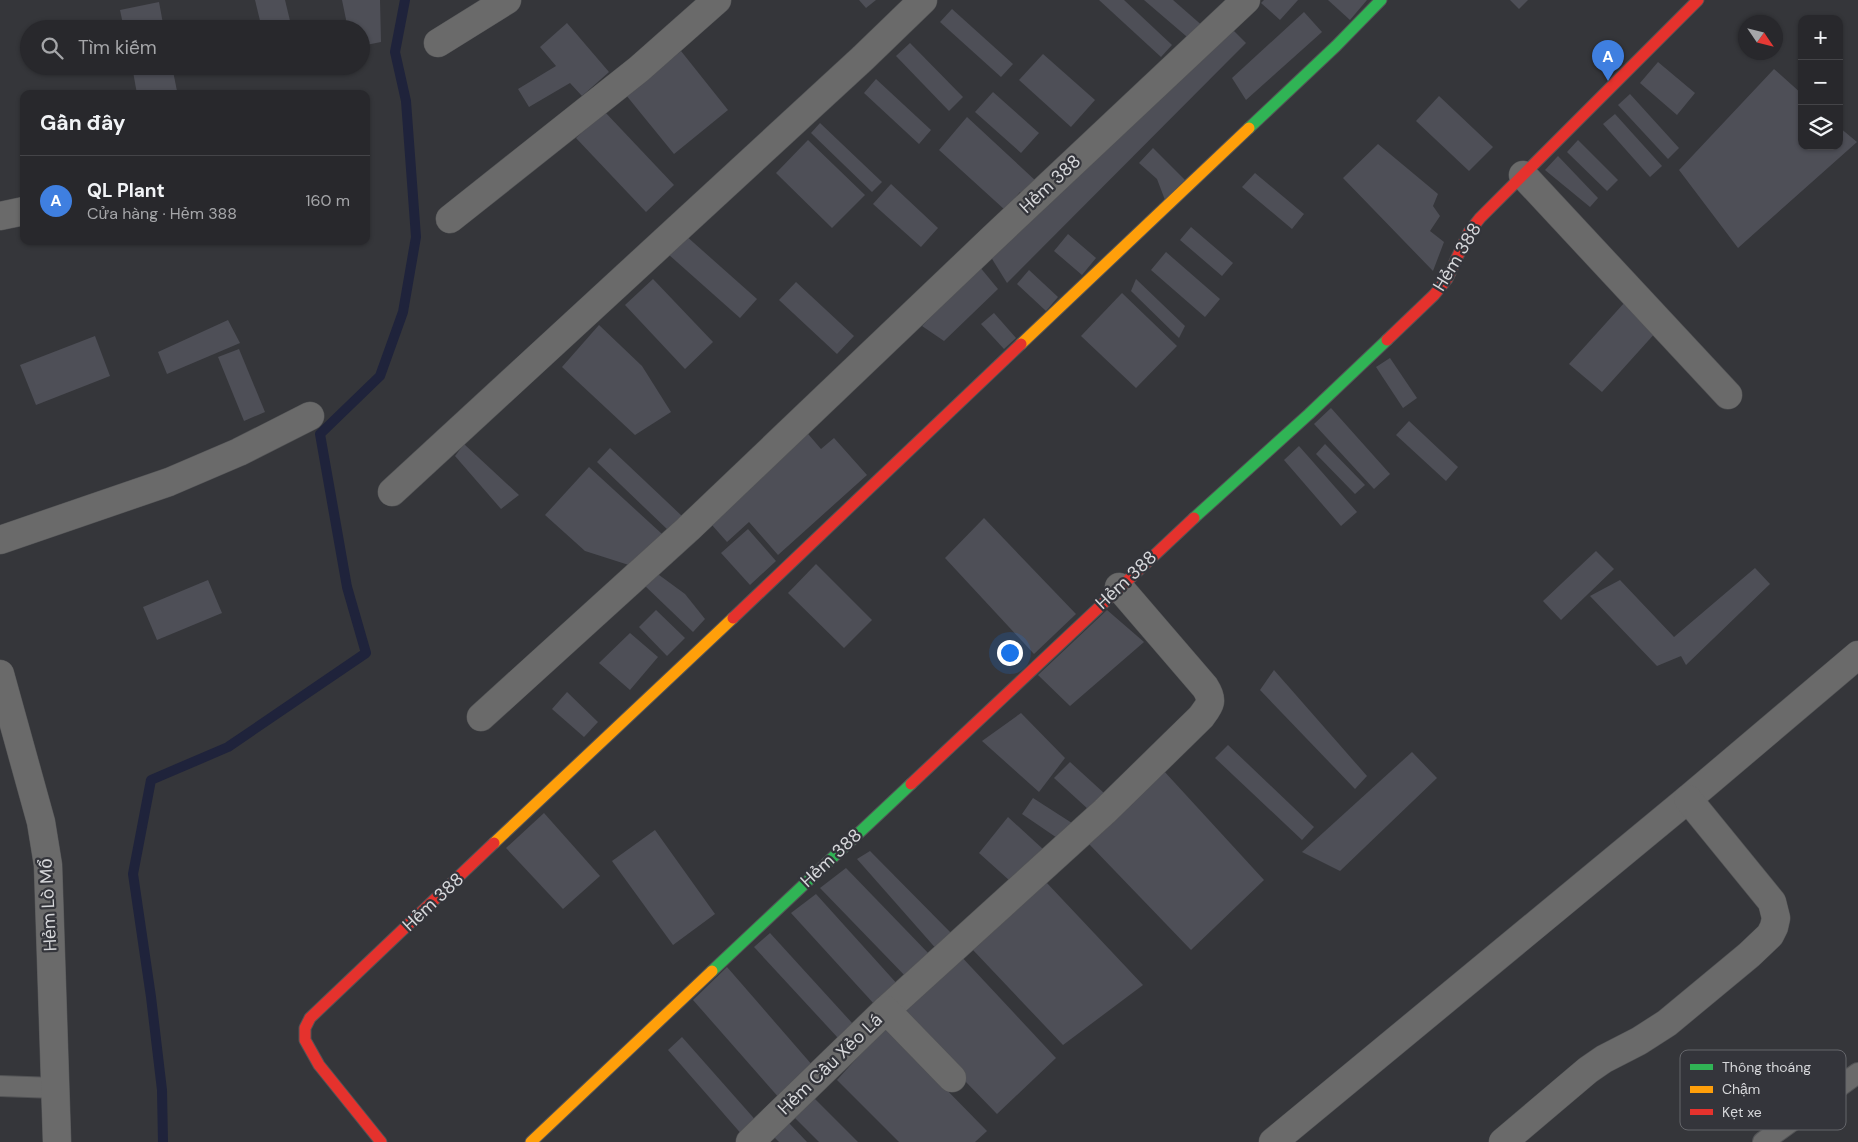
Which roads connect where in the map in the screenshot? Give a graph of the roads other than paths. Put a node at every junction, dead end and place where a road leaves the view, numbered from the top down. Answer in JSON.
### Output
{"nodes":[{"id":1,"x":507,"y":0,"type":"edge"},
{"id":2,"x":717,"y":0,"type":"edge"},
{"id":3,"x":923,"y":0,"type":"edge"},
{"id":4,"x":1246,"y":0,"type":"edge"},
{"id":5,"x":1381,"y":0,"type":"edge"},
{"id":6,"x":1698,"y":0,"type":"edge"},
{"id":7,"x":438,"y":43,"type":"dead end"},
{"id":8,"x":1523,"y":175,"type":"junction"},
{"id":9,"x":20,"y":212,"type":"edge"},
{"id":10,"x":0,"y":216,"type":"edge"},
{"id":11,"x":450,"y":219,"type":"dead end"},
{"id":12,"x":1728,"y":395,"type":"dead end"},
{"id":13,"x":310,"y":416,"type":"dead end"},
{"id":14,"x":392,"y":492,"type":"dead end"},
{"id":15,"x":0,"y":540,"type":"edge"},
{"id":16,"x":1119,"y":587,"type":"junction"},
{"id":17,"x":1858,"y":655,"type":"edge"},
{"id":18,"x":0,"y":674,"type":"edge"},
{"id":19,"x":481,"y":717,"type":"dead end"},
{"id":20,"x":7,"y":729,"type":"edge"},
{"id":21,"x":1688,"y":800,"type":"junction"},
{"id":22,"x":886,"y":1010,"type":"junction"},
{"id":23,"x":1858,"y":1073,"type":"edge"},
{"id":24,"x":952,"y":1078,"type":"dead end"},
{"id":25,"x":1846,"y":1082,"type":"edge"},
{"id":26,"x":0,"y":1086,"type":"edge"},
{"id":27,"x":55,"y":1088,"type":"junction"},
{"id":28,"x":1780,"y":1130,"type":"edge"},
{"id":29,"x":57,"y":1142,"type":"edge"},
{"id":30,"x":381,"y":1142,"type":"edge"},
{"id":31,"x":530,"y":1142,"type":"edge"},
{"id":32,"x":750,"y":1142,"type":"edge"},
{"id":33,"x":1273,"y":1142,"type":"edge"},
{"id":34,"x":1503,"y":1142,"type":"edge"},
{"id":35,"x":1763,"y":1142,"type":"edge"}],
"edges":[{"from":1,"to":7,"type":"street"},
{"from":2,"to":11,"type":"street"},
{"from":3,"to":14,"type":"street"},
{"from":4,"to":19,"type":"street","name":"Hẻm 388"},
{"from":5,"to":30,"type":"street","name":"Hẻm 388"},
{"from":6,"to":8,"type":"street","name":"Hẻm 388"},
{"from":8,"to":12,"type":"street"},
{"from":8,"to":16,"type":"street","name":"Hẻm 388"},
{"from":9,"to":10,"type":"street"},
{"from":13,"to":15,"type":"street"},
{"from":16,"to":22,"type":"street"},
{"from":16,"to":31,"type":"street","name":"Hẻm 388"},
{"from":17,"to":21,"type":"street"},
{"from":18,"to":20,"type":"street","name":"Hẻm Lò Mổ"},
{"from":20,"to":27,"type":"street","name":"Hẻm Lò Mổ"},
{"from":21,"to":33,"type":"street"},
{"from":21,"to":34,"type":"street"},
{"from":22,"to":24,"type":"street","name":"Hẻm Cầu Xẻo Lá"},
{"from":22,"to":32,"type":"street","name":"Hẻm Cầu Xẻo Lá"},
{"from":23,"to":25,"type":"lane"},
{"from":26,"to":27,"type":"lane"},
{"from":27,"to":29,"type":"street","name":"Hẻm Lò Mổ"},
{"from":28,"to":35,"type":"lane"}]}
